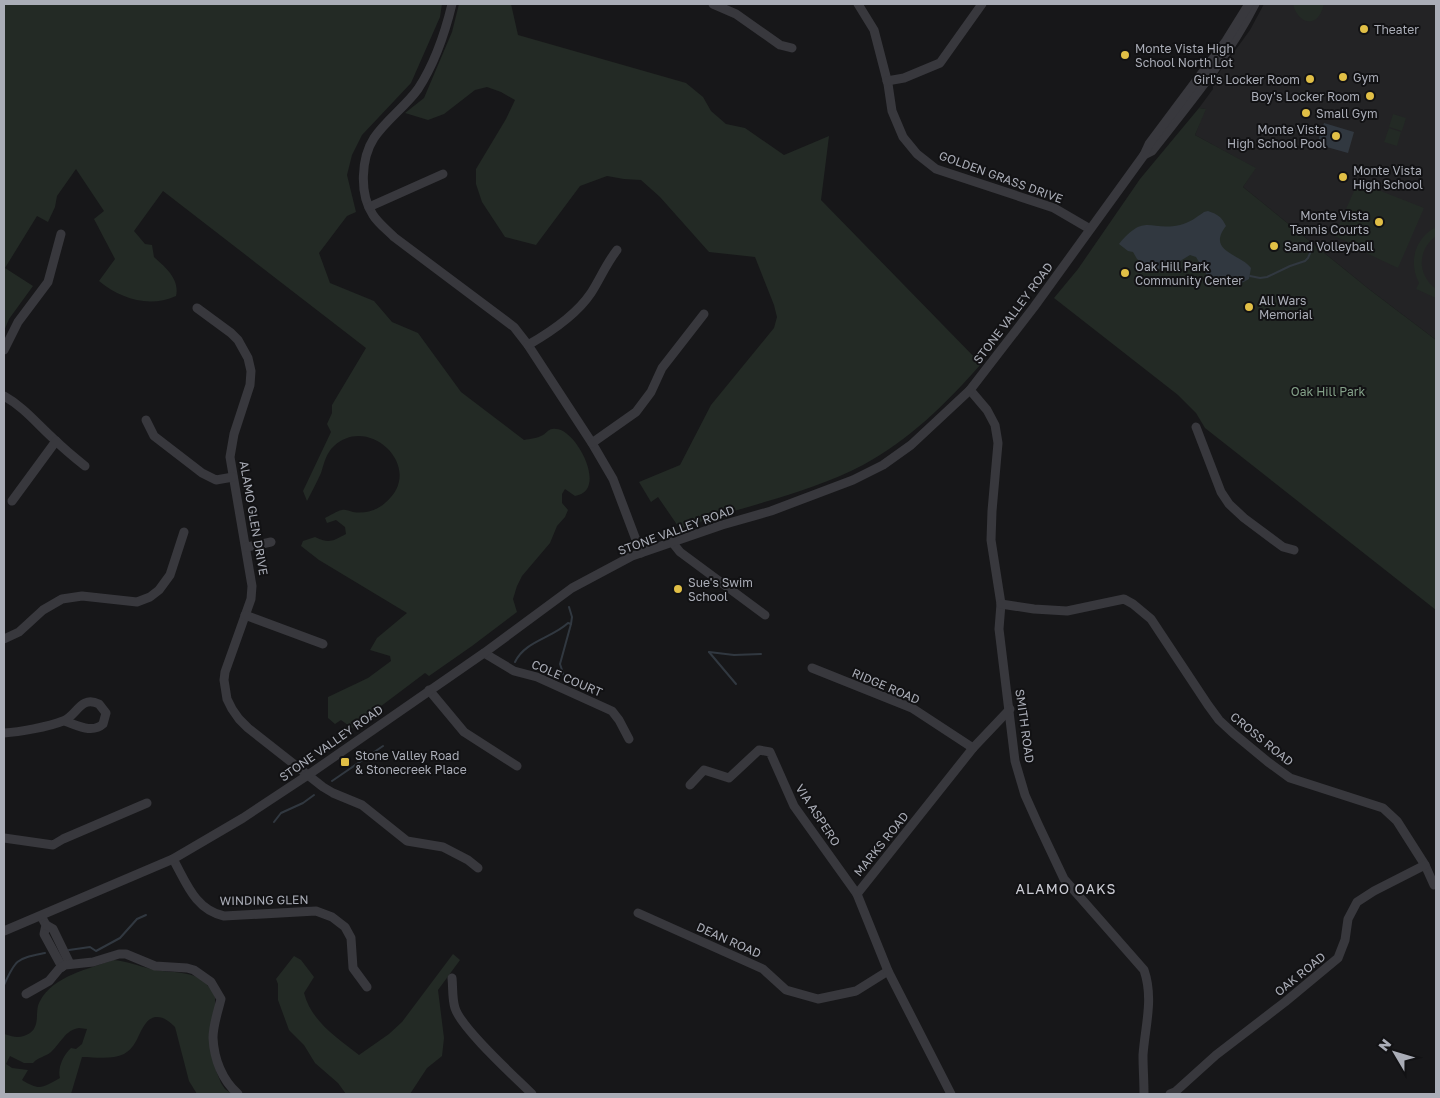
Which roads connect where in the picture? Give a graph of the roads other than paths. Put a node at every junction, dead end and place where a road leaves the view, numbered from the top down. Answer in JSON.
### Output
{"nodes":[{"id":1,"x":452,"y":4,"type":"edge"},
{"id":2,"x":713,"y":4,"type":"edge"},
{"id":3,"x":858,"y":4,"type":"edge"},
{"id":4,"x":982,"y":4,"type":"edge"},
{"id":5,"x":1249,"y":4,"type":"edge"},
{"id":6,"x":1255,"y":4,"type":"edge"},
{"id":7,"x":792,"y":48,"type":"dead end"},
{"id":8,"x":887,"y":81,"type":"junction"},
{"id":9,"x":1144,"y":155,"type":"junction"},
{"id":10,"x":443,"y":174,"type":"dead end"},
{"id":11,"x":369,"y":207,"type":"junction"},
{"id":12,"x":1090,"y":229,"type":"junction"},
{"id":13,"x":61,"y":234,"type":"dead end"},
{"id":14,"x":617,"y":250,"type":"dead end"},
{"id":15,"x":197,"y":308,"type":"dead end"},
{"id":16,"x":704,"y":314,"type":"dead end"},
{"id":17,"x":528,"y":345,"type":"junction"},
{"id":18,"x":4,"y":350,"type":"edge"},
{"id":19,"x":970,"y":390,"type":"junction"},
{"id":20,"x":4,"y":396,"type":"edge"},
{"id":21,"x":146,"y":420,"type":"dead end"},
{"id":22,"x":1196,"y":427,"type":"dead end"},
{"id":23,"x":56,"y":441,"type":"junction"},
{"id":24,"x":592,"y":443,"type":"junction"},
{"id":25,"x":85,"y":466,"type":"dead end"},
{"id":26,"x":233,"y":476,"type":"junction"},
{"id":27,"x":12,"y":501,"type":"dead end"},
{"id":28,"x":184,"y":532,"type":"dead end"},
{"id":29,"x":271,"y":542,"type":"dead end"},
{"id":30,"x":672,"y":542,"type":"junction"},
{"id":31,"x":247,"y":547,"type":"junction"},
{"id":32,"x":1294,"y":550,"type":"dead end"},
{"id":33,"x":641,"y":553,"type":"junction"},
{"id":34,"x":1000,"y":604,"type":"junction"},
{"id":35,"x":765,"y":615,"type":"dead end"},
{"id":36,"x":245,"y":616,"type":"junction"},
{"id":37,"x":4,"y":640,"type":"edge"},
{"id":38,"x":322,"y":644,"type":"dead end"},
{"id":39,"x":484,"y":653,"type":"junction"},
{"id":40,"x":812,"y":668,"type":"dead end"},
{"id":41,"x":429,"y":690,"type":"junction"},
{"id":42,"x":1010,"y":709,"type":"junction"},
{"id":43,"x":64,"y":721,"type":"dead end"},
{"id":44,"x":4,"y":733,"type":"edge"},
{"id":45,"x":628,"y":739,"type":"dead end"},
{"id":46,"x":973,"y":748,"type":"junction"},
{"id":47,"x":517,"y":766,"type":"dead end"},
{"id":48,"x":308,"y":775,"type":"junction"},
{"id":49,"x":690,"y":785,"type":"dead end"},
{"id":50,"x":147,"y":803,"type":"dead end"},
{"id":51,"x":4,"y":838,"type":"edge"},
{"id":52,"x":173,"y":859,"type":"junction"},
{"id":53,"x":1425,"y":865,"type":"junction"},
{"id":54,"x":478,"y":868,"type":"dead end"},
{"id":55,"x":1435,"y":885,"type":"edge"},
{"id":56,"x":857,"y":894,"type":"junction"},
{"id":57,"x":638,"y":913,"type":"dead end"},
{"id":58,"x":41,"y":916,"type":"junction"},
{"id":59,"x":4,"y":932,"type":"edge"},
{"id":60,"x":66,"y":965,"type":"junction"},
{"id":61,"x":888,"y":971,"type":"junction"},
{"id":62,"x":452,"y":978,"type":"dead end"},
{"id":63,"x":366,"y":987,"type":"dead end"},
{"id":64,"x":26,"y":994,"type":"dead end"},
{"id":65,"x":238,"y":1094,"type":"edge"},
{"id":66,"x":532,"y":1094,"type":"edge"},
{"id":67,"x":951,"y":1094,"type":"edge"},
{"id":68,"x":1144,"y":1094,"type":"edge"},
{"id":69,"x":1170,"y":1094,"type":"edge"}],
"edges":[{"from":1,"to":11,"type":"street"},
{"from":2,"to":7,"type":"street"},
{"from":3,"to":8,"type":"street","name":"GOLDEN GRASS DRIVE"},
{"from":4,"to":8,"type":"street"},
{"from":5,"to":9,"type":"street","name":"STONE VALLEY ROAD"},
{"from":6,"to":9,"type":"street","name":"STONE VALLEY ROAD"},
{"from":8,"to":12,"type":"street","name":"GOLDEN GRASS DRIVE"},
{"from":9,"to":12,"type":"street","name":"STONE VALLEY ROAD"},
{"from":10,"to":11,"type":"street"},
{"from":11,"to":17,"type":"street"},
{"from":12,"to":19,"type":"street","name":"STONE VALLEY ROAD"},
{"from":13,"to":18,"type":"street"},
{"from":14,"to":17,"type":"street"},
{"from":15,"to":26,"type":"street","name":"ALAMO GLEN DRIVE"},
{"from":16,"to":24,"type":"street"},
{"from":17,"to":24,"type":"street"},
{"from":19,"to":30,"type":"street","name":"STONE VALLEY ROAD"},
{"from":19,"to":34,"type":"street","name":"SMITH ROAD"},
{"from":20,"to":23,"type":"street"},
{"from":21,"to":26,"type":"street"},
{"from":22,"to":32,"type":"street"},
{"from":23,"to":25,"type":"street"},
{"from":23,"to":27,"type":"street"},
{"from":24,"to":33,"type":"street"},
{"from":26,"to":31,"type":"street","name":"ALAMO GLEN DRIVE"},
{"from":28,"to":37,"type":"street"},
{"from":29,"to":31,"type":"street"},
{"from":30,"to":33,"type":"street","name":"STONE VALLEY ROAD"},
{"from":30,"to":35,"type":"street"},
{"from":31,"to":36,"type":"street","name":"ALAMO GLEN DRIVE"},
{"from":33,"to":39,"type":"street","name":"STONE VALLEY ROAD"},
{"from":34,"to":42,"type":"street","name":"SMITH ROAD"},
{"from":34,"to":53,"type":"street","name":"CROSS ROAD"},
{"from":36,"to":38,"type":"street"},
{"from":36,"to":48,"type":"street","name":"ALAMO GLEN DRIVE"},
{"from":39,"to":41,"type":"street","name":"STONE VALLEY ROAD"},
{"from":39,"to":45,"type":"street","name":"COLE COURT"},
{"from":40,"to":46,"type":"street","name":"RIDGE ROAD"},
{"from":41,"to":47,"type":"street"},
{"from":41,"to":48,"type":"street","name":"STONE VALLEY ROAD"},
{"from":42,"to":46,"type":"street","name":"MARKS ROAD"},
{"from":42,"to":68,"type":"street","name":"SMITH ROAD"},
{"from":43,"to":44,"type":"street"},
{"from":46,"to":56,"type":"street","name":"MARKS ROAD"},
{"from":48,"to":52,"type":"street","name":"STONE VALLEY ROAD"},
{"from":48,"to":54,"type":"street","name":"ALAMO GLEN DRIVE"},
{"from":49,"to":56,"type":"street","name":"VIA ASPERO"},
{"from":50,"to":51,"type":"street"},
{"from":52,"to":58,"type":"street","name":"STONE VALLEY ROAD"},
{"from":52,"to":63,"type":"street","name":"WINDING GLEN"},
{"from":53,"to":55,"type":"street","name":"CROSS ROAD"},
{"from":53,"to":69,"type":"street","name":"OAK ROAD"},
{"from":56,"to":61,"type":"street","name":"MARKS ROAD"},
{"from":57,"to":61,"type":"street","name":"DEAN ROAD"},
{"from":58,"to":59,"type":"street","name":"STONE VALLEY ROAD"},
{"from":58,"to":60,"type":"street"},
{"from":60,"to":64,"type":"street"},
{"from":60,"to":65,"type":"street"},
{"from":61,"to":67,"type":"street","name":"MARKS ROAD"},
{"from":62,"to":66,"type":"street"}]}
